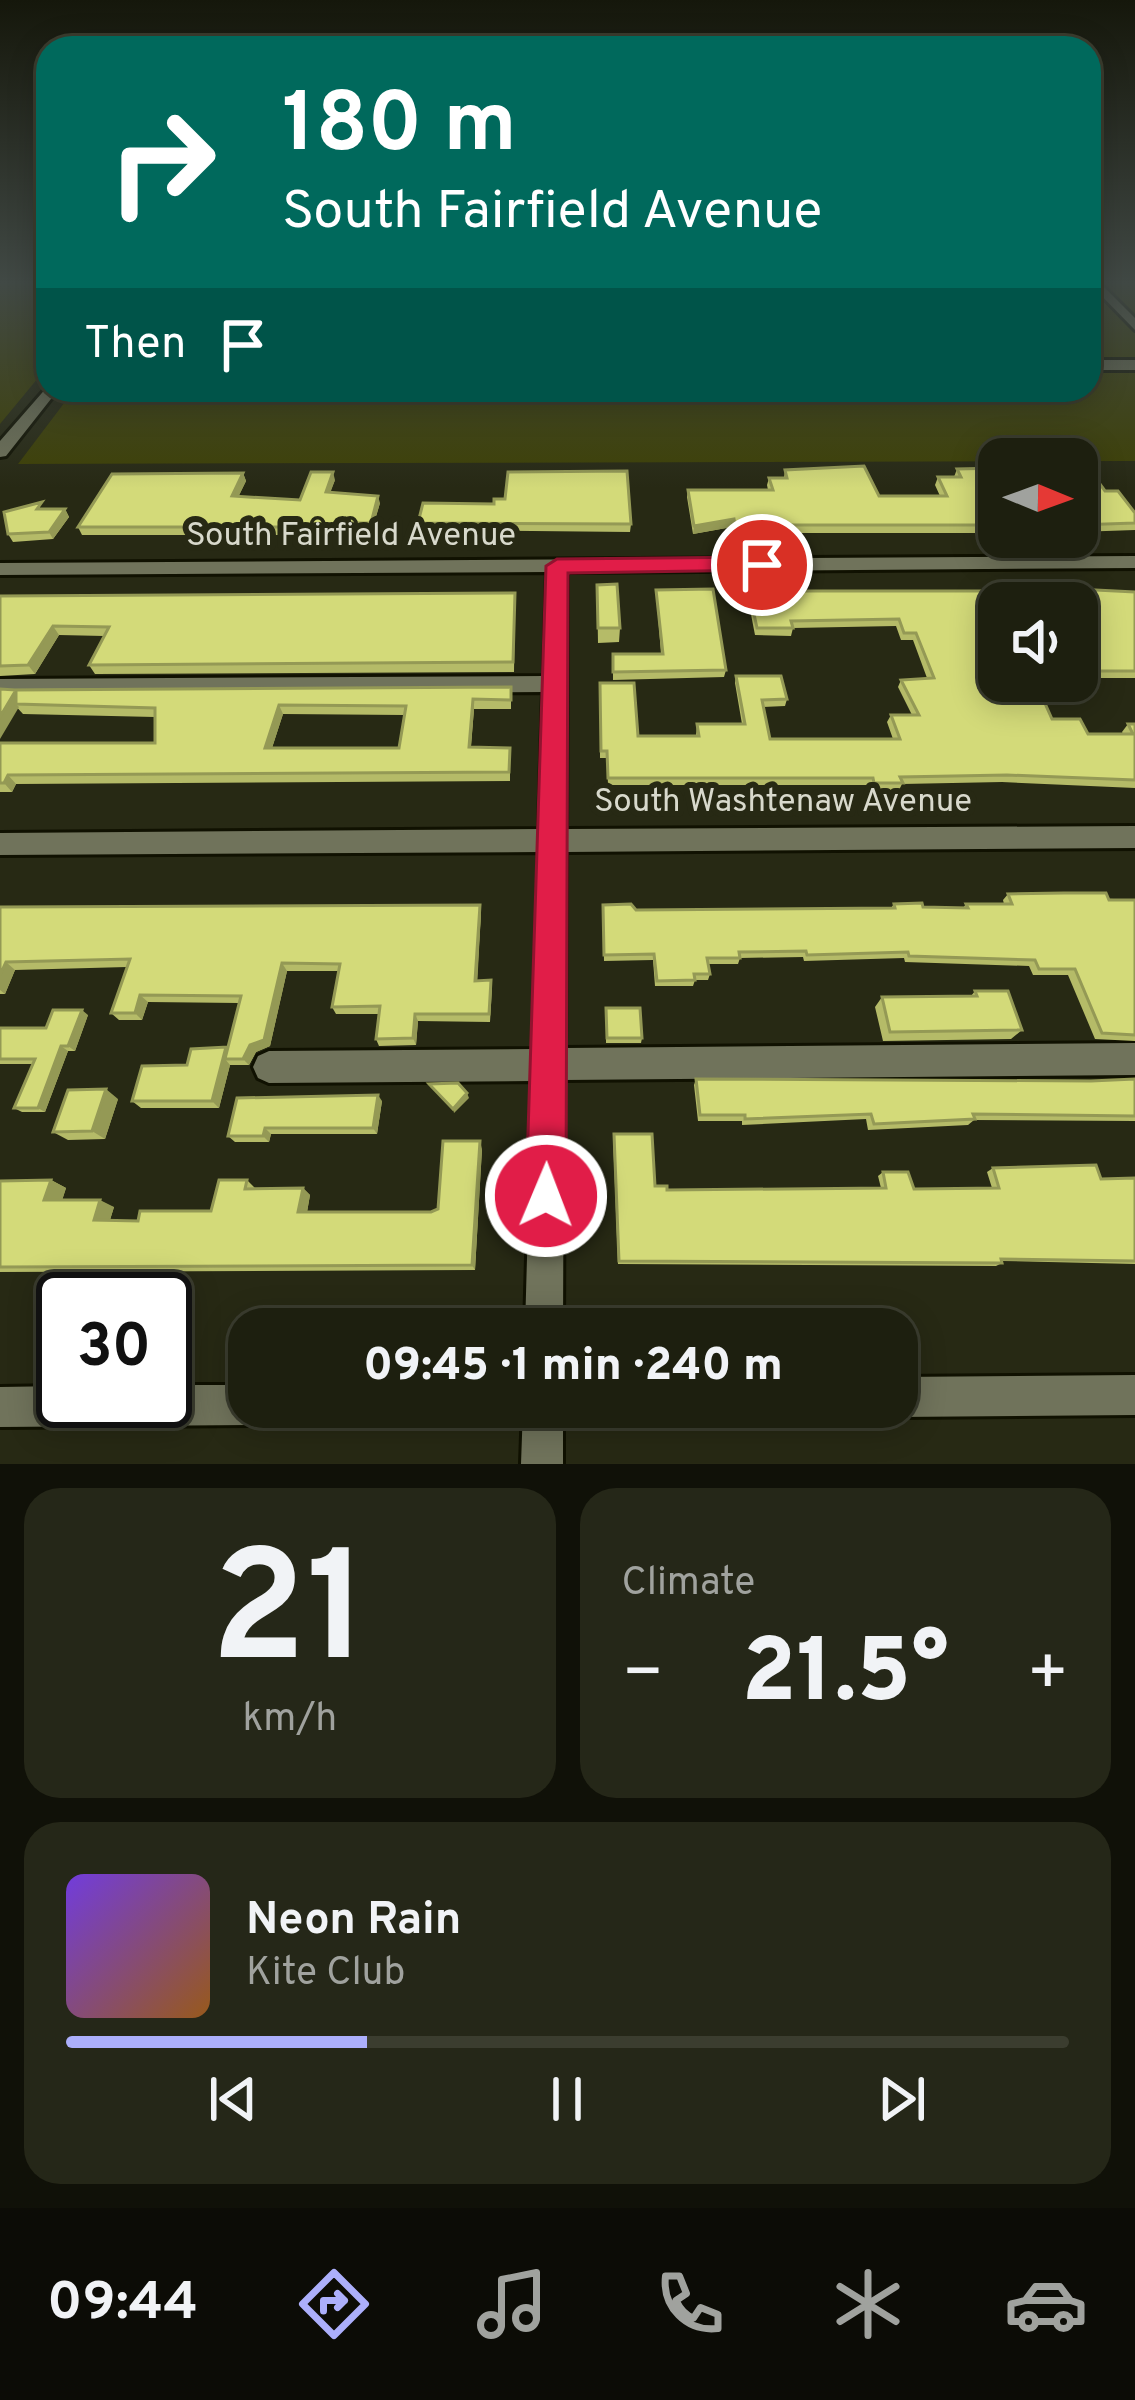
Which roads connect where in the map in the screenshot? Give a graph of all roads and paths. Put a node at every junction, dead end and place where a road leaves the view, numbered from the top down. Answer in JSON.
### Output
{"nodes":[{"id":1,"x":1101,"y":365,"type":"edge"},
{"id":2,"x":1135,"y":365,"type":"edge"},
{"id":3,"x":40,"y":402,"type":"edge"},
{"id":4,"x":0,"y":452,"type":"edge"},
{"id":5,"x":1135,"y":562,"type":"edge"},
{"id":6,"x":557,"y":566,"type":"junction"},
{"id":7,"x":0,"y":569,"type":"edge"},
{"id":8,"x":555,"y":684,"type":"junction"},
{"id":9,"x":0,"y":687,"type":"edge"},
{"id":10,"x":1135,"y":837,"type":"edge"},
{"id":11,"x":553,"y":840,"type":"junction"},
{"id":12,"x":0,"y":844,"type":"edge"},
{"id":13,"x":1135,"y":1059,"type":"edge"},
{"id":14,"x":548,"y":1064,"type":"junction"},
{"id":15,"x":268,"y":1067,"type":"dead end"},
{"id":16,"x":544,"y":1308,"type":"edge"},
{"id":17,"x":1135,"y":1395,"type":"edge"},
{"id":18,"x":918,"y":1397,"type":"edge"},
{"id":19,"x":228,"y":1405,"type":"edge"},
{"id":20,"x":0,"y":1407,"type":"edge"},
{"id":21,"x":543,"y":1428,"type":"edge"},
{"id":22,"x":542,"y":1464,"type":"edge"}],
"edges":[{"from":1,"to":2,"type":"street"},
{"from":3,"to":4,"type":"street"},
{"from":5,"to":6,"type":"street","name":"South Fairfield Avenue"},
{"from":6,"to":7,"type":"street","name":"South Fairfield Avenue"},
{"from":6,"to":8,"type":"street"},
{"from":8,"to":9,"type":"street"},
{"from":8,"to":11,"type":"street"},
{"from":10,"to":11,"type":"street","name":"South Washtenaw Avenue"},
{"from":11,"to":12,"type":"street","name":"South Washtenaw Avenue"},
{"from":11,"to":14,"type":"street"},
{"from":13,"to":14,"type":"street"},
{"from":14,"to":15,"type":"street"},
{"from":14,"to":16,"type":"street"},
{"from":17,"to":18,"type":"street"},
{"from":19,"to":20,"type":"street"},
{"from":21,"to":22,"type":"street"}]}
